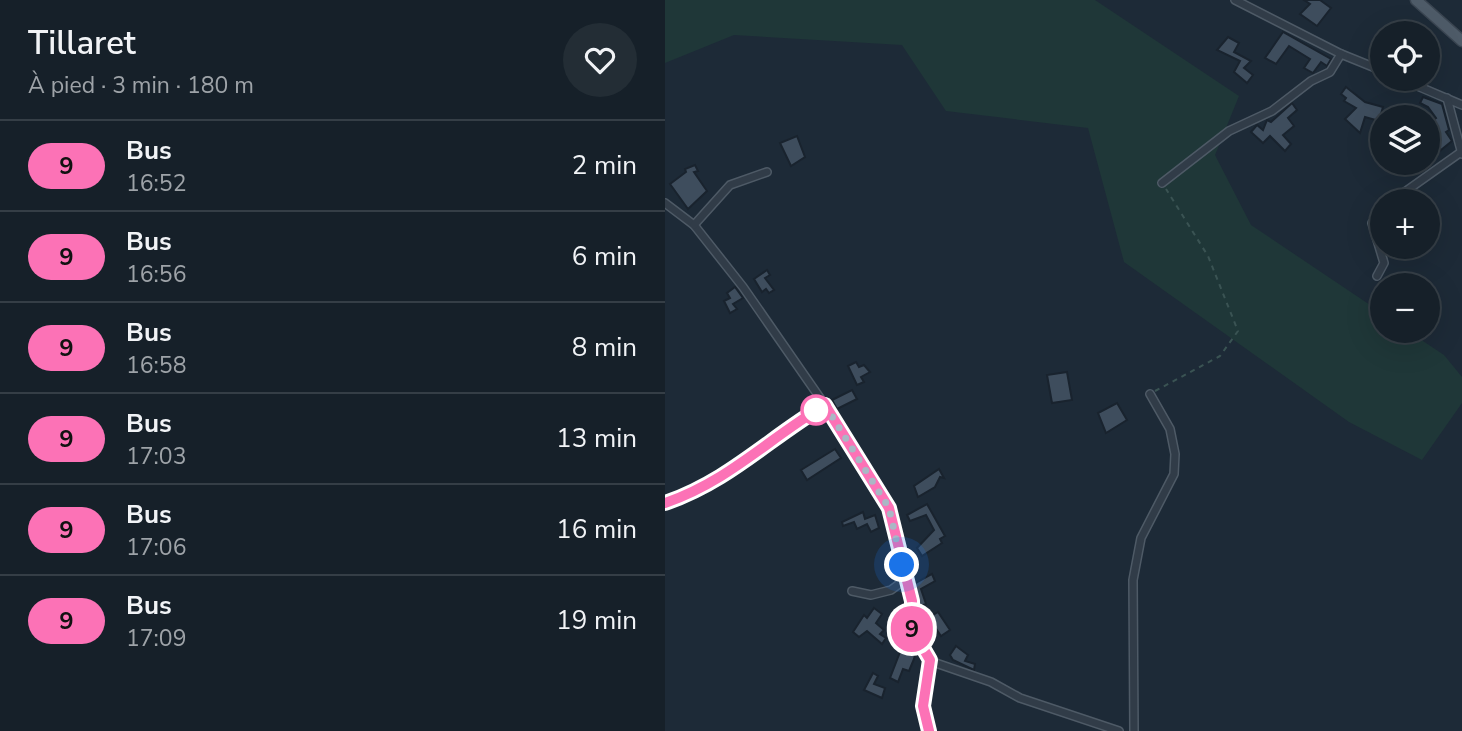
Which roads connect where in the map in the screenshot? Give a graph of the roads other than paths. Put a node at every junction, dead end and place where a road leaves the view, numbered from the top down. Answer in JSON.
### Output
{"nodes":[{"id":1,"x":1235,"y":0,"type":"edge"},
{"id":2,"x":1416,"y":0,"type":"edge"},
{"id":3,"x":1462,"y":41,"type":"edge"},
{"id":4,"x":1341,"y":54,"type":"junction"},
{"id":5,"x":1370,"y":66,"type":"edge"},
{"id":6,"x":1430,"y":91,"type":"edge"},
{"id":7,"x":1447,"y":98,"type":"junction"},
{"id":8,"x":1462,"y":105,"type":"edge"},
{"id":9,"x":1461,"y":154,"type":"edge"},
{"id":10,"x":767,"y":172,"type":"dead end"},
{"id":11,"x":1162,"y":183,"type":"road end"},
{"id":12,"x":1410,"y":189,"type":"edge"},
{"id":13,"x":665,"y":203,"type":"edge"},
{"id":14,"x":694,"y":225,"type":"junction"},
{"id":15,"x":1150,"y":394,"type":"road end"},
{"id":16,"x":825,"y":405,"type":"junction"},
{"id":17,"x":665,"y":503,"type":"edge"},
{"id":18,"x":906,"y":579,"type":"junction"},
{"id":19,"x":852,"y":591,"type":"dead end"},
{"id":20,"x":930,"y":660,"type":"junction"},
{"id":21,"x":929,"y":731,"type":"edge"},
{"id":22,"x":1119,"y":731,"type":"edge"},
{"id":23,"x":1134,"y":731,"type":"edge"}],
"edges":[{"from":1,"to":4,"type":"street"},
{"from":2,"to":3,"type":"main road"},
{"from":4,"to":5,"type":"street"},
{"from":4,"to":11,"type":"street"},
{"from":6,"to":7,"type":"street"},
{"from":7,"to":8,"type":"street"},
{"from":7,"to":9,"type":"street"},
{"from":9,"to":12,"type":"street"},
{"from":10,"to":14,"type":"street"},
{"from":13,"to":14,"type":"street"},
{"from":14,"to":16,"type":"street"},
{"from":15,"to":23,"type":"street"},
{"from":16,"to":17,"type":"street"},
{"from":16,"to":18,"type":"street"},
{"from":18,"to":19,"type":"street"},
{"from":18,"to":20,"type":"street"},
{"from":20,"to":21,"type":"street"},
{"from":20,"to":22,"type":"street"}]}
